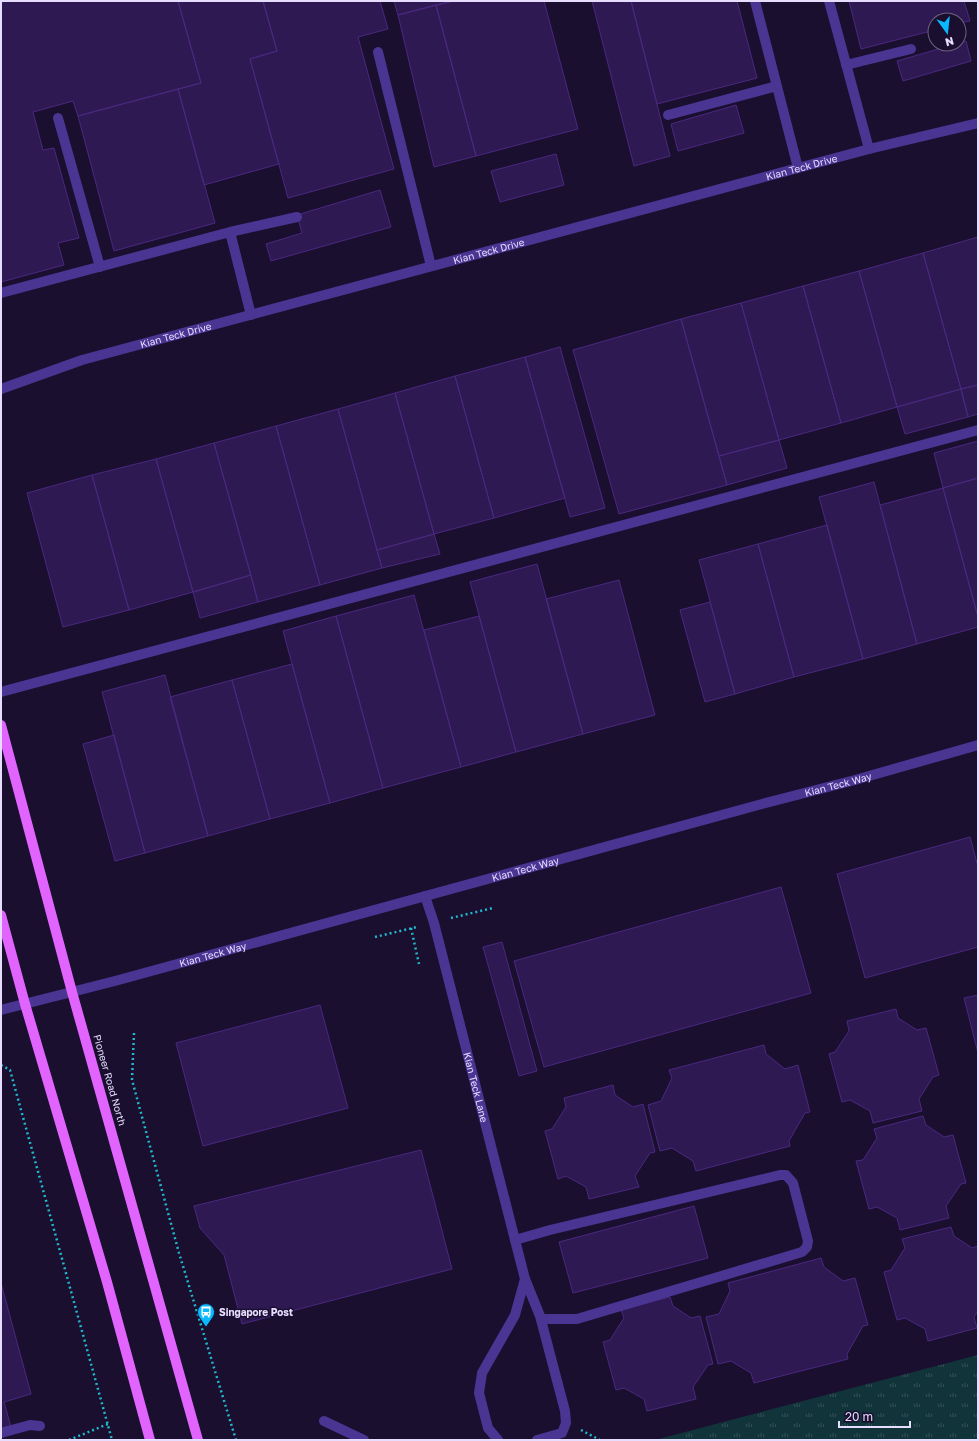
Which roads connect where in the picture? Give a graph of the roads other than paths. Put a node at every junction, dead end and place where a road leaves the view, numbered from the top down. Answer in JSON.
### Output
{"nodes":[{"id":1,"x":755,"y":1,"type":"edge"},
{"id":2,"x":829,"y":1,"type":"edge"},
{"id":3,"x":911,"y":48,"type":"dead end"},
{"id":4,"x":378,"y":52,"type":"dead end"},
{"id":5,"x":846,"y":65,"type":"junction"},
{"id":6,"x":777,"y":86,"type":"junction"},
{"id":7,"x":668,"y":115,"type":"dead end"},
{"id":8,"x":58,"y":118,"type":"dead end"},
{"id":9,"x":978,"y":122,"type":"edge"},
{"id":10,"x":869,"y":149,"type":"junction"},
{"id":11,"x":798,"y":168,"type":"junction"},
{"id":12,"x":297,"y":217,"type":"dead end"},
{"id":13,"x":230,"y":232,"type":"junction"},
{"id":14,"x":431,"y":266,"type":"junction"},
{"id":15,"x":100,"y":267,"type":"junction"},
{"id":16,"x":1,"y":293,"type":"edge"},
{"id":17,"x":251,"y":315,"type":"junction"},
{"id":18,"x":1,"y":389,"type":"edge"},
{"id":19,"x":978,"y":430,"type":"edge"},
{"id":20,"x":1,"y":692,"type":"edge"},
{"id":21,"x":1,"y":725,"type":"edge"},
{"id":22,"x":978,"y":744,"type":"edge"},
{"id":23,"x":425,"y":896,"type":"junction"},
{"id":24,"x":1,"y":915,"type":"edge"},
{"id":25,"x":72,"y":992,"type":"junction"},
{"id":26,"x":25,"y":1004,"type":"junction"},
{"id":27,"x":1,"y":1010,"type":"edge"},
{"id":28,"x":515,"y":1240,"type":"junction"},
{"id":29,"x":525,"y":1279,"type":"junction"},
{"id":30,"x":541,"y":1319,"type":"junction"},
{"id":31,"x":324,"y":1421,"type":"dead end"},
{"id":32,"x":40,"y":1426,"type":"dead end"},
{"id":33,"x":1,"y":1433,"type":"edge"},
{"id":34,"x":150,"y":1440,"type":"edge"},
{"id":35,"x":198,"y":1440,"type":"edge"},
{"id":36,"x":364,"y":1440,"type":"edge"},
{"id":37,"x":498,"y":1440,"type":"edge"},
{"id":38,"x":537,"y":1440,"type":"edge"}],
"edges":[{"from":1,"to":6,"type":"street"},
{"from":2,"to":5,"type":"street"},
{"from":3,"to":5,"type":"street"},
{"from":4,"to":14,"type":"street"},
{"from":5,"to":10,"type":"street"},
{"from":6,"to":7,"type":"street"},
{"from":6,"to":11,"type":"street"},
{"from":8,"to":15,"type":"street"},
{"from":9,"to":10,"type":"street","name":"Kian Teck Drive"},
{"from":10,"to":11,"type":"street","name":"Kian Teck Drive"},
{"from":11,"to":14,"type":"street","name":"Kian Teck Drive"},
{"from":12,"to":13,"type":"street"},
{"from":13,"to":15,"type":"street"},
{"from":13,"to":17,"type":"street"},
{"from":14,"to":17,"type":"street","name":"Kian Teck Drive"},
{"from":15,"to":16,"type":"street"},
{"from":17,"to":18,"type":"street","name":"Kian Teck Drive"},
{"from":19,"to":20,"type":"street"},
{"from":21,"to":25,"type":"main road","name":"Pioneer Road North"},
{"from":22,"to":23,"type":"street","name":"Kian Teck Way"},
{"from":23,"to":25,"type":"street","name":"Kian Teck Way"},
{"from":23,"to":28,"type":"street","name":"Kian Teck Lane"},
{"from":24,"to":26,"type":"main road"},
{"from":25,"to":26,"type":"street","name":"Kian Teck Way"},
{"from":25,"to":35,"type":"main road","name":"Pioneer Road North"},
{"from":26,"to":27,"type":"street","name":"Kian Teck Way"},
{"from":26,"to":34,"type":"main road"},
{"from":28,"to":29,"type":"street","name":"Kian Teck Lane"},
{"from":28,"to":30,"type":"street"},
{"from":29,"to":30,"type":"street","name":"Kian Teck Lane"},
{"from":29,"to":37,"type":"street","name":"Kian Teck Lane"},
{"from":30,"to":38,"type":"street","name":"Kian Teck Lane"},
{"from":31,"to":36,"type":"street"},
{"from":32,"to":33,"type":"street"}]}
